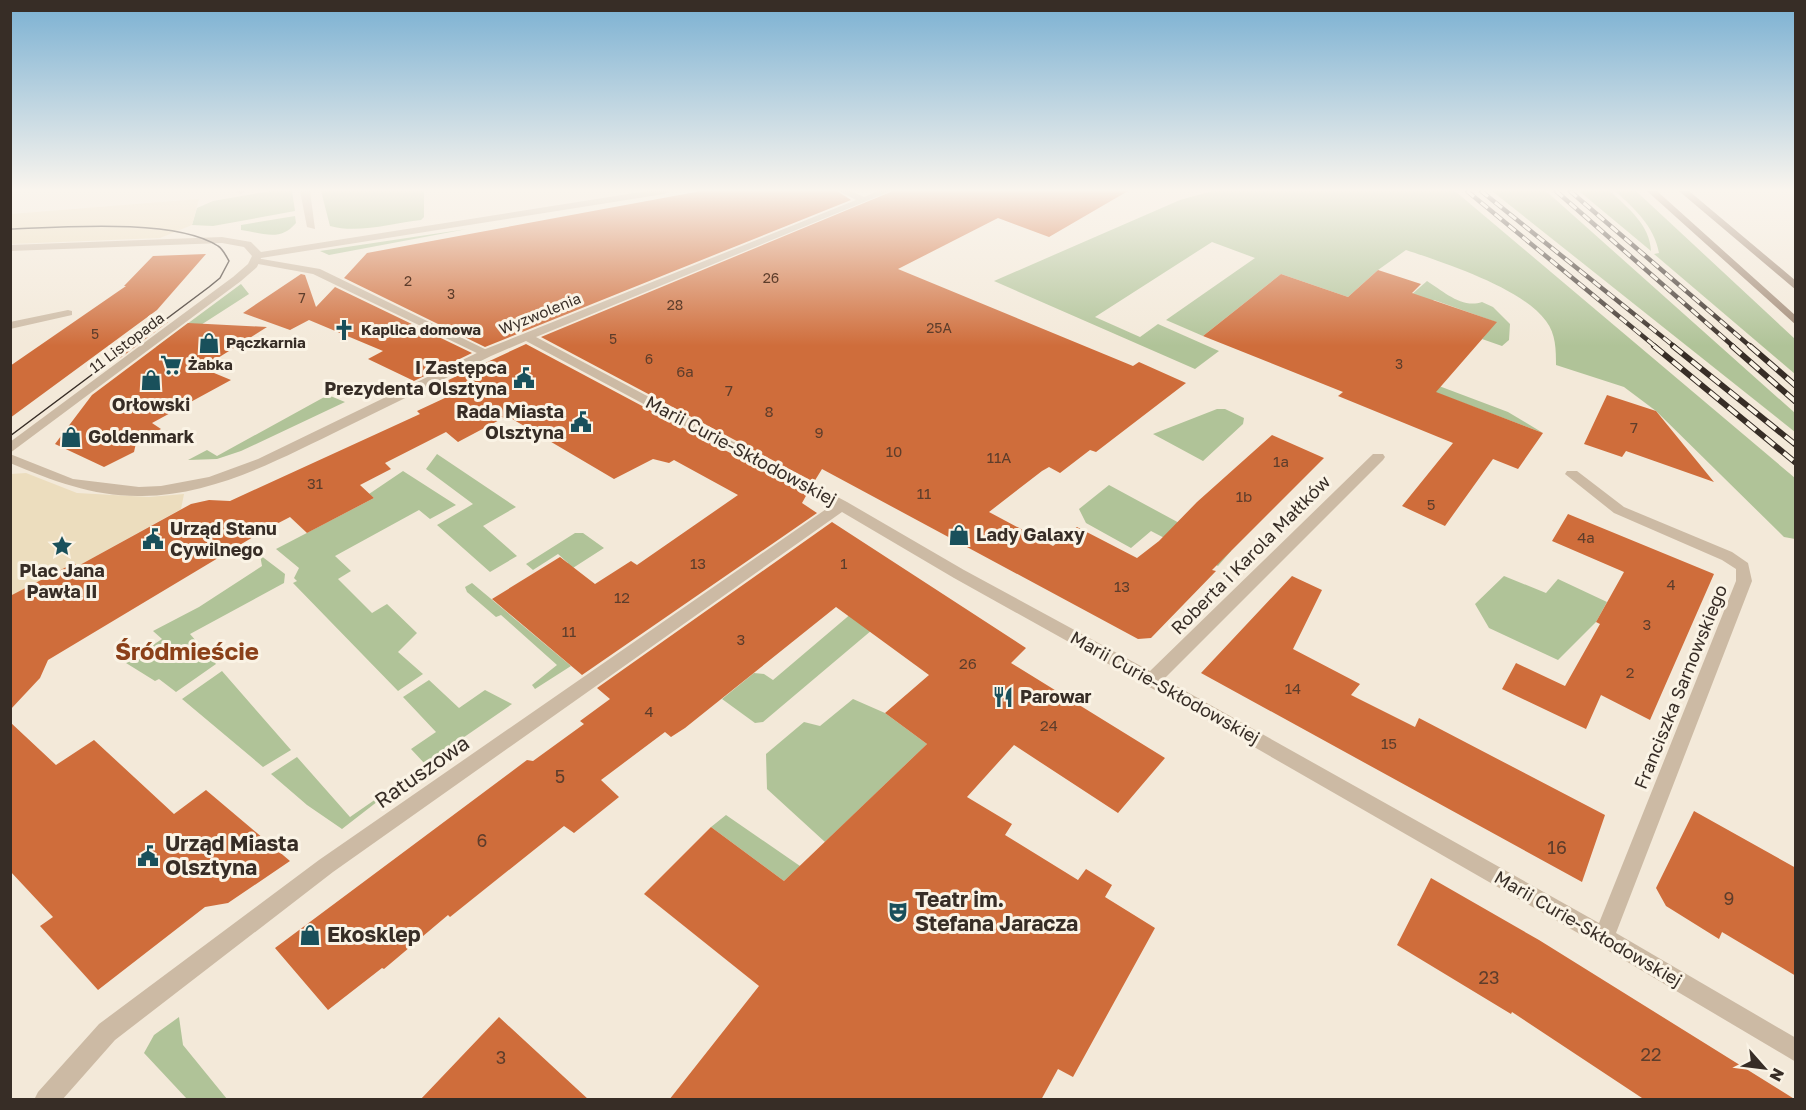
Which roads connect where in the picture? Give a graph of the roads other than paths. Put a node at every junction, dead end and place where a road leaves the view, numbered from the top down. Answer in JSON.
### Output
{"nodes":[{"id":1,"x":148,"y":243,"type":"edge"},
{"id":2,"x":243,"y":243,"type":"edge"},
{"id":3,"x":349,"y":243,"type":"edge"},
{"id":4,"x":758,"y":243,"type":"edge"},
{"id":5,"x":1709,"y":243,"type":"edge"},
{"id":6,"x":1744,"y":243,"type":"edge"},
{"id":7,"x":10,"y":248,"type":"edge"},
{"id":8,"x":256,"y":258,"type":"junction"},
{"id":9,"x":1796,"y":287,"type":"edge"},
{"id":10,"x":68,"y":313,"type":"dead end"},
{"id":11,"x":1796,"y":322,"type":"edge"},
{"id":12,"x":10,"y":326,"type":"edge"},
{"id":13,"x":528,"y":338,"type":"junction"},
{"id":14,"x":487,"y":353,"type":"junction"},
{"id":15,"x":10,"y":449,"type":"edge"},
{"id":16,"x":1378,"y":457,"type":"dead end"},
{"id":17,"x":10,"y":458,"type":"edge"},
{"id":18,"x":1572,"y":474,"type":"dead end"},
{"id":19,"x":842,"y":505,"type":"junction"},
{"id":20,"x":1152,"y":680,"type":"junction"},
{"id":21,"x":1604,"y":937,"type":"junction"},
{"id":22,"x":1796,"y":1052,"type":"edge"},
{"id":23,"x":46,"y":1100,"type":"edge"}],
"edges":[{"from":1,"to":7,"type":"street"},
{"from":2,"to":8,"type":"street"},
{"from":3,"to":8,"type":"street"},
{"from":4,"to":13,"type":"street","name":"Wyzwolenia"},
{"from":5,"to":11,"type":"main road"},
{"from":6,"to":9,"type":"main road"},
{"from":8,"to":14,"type":"street"},
{"from":8,"to":15,"type":"street","name":"11 Listopada"},
{"from":10,"to":12,"type":"street"},
{"from":13,"to":14,"type":"street","name":"Wyzwolenia"},
{"from":13,"to":19,"type":"street","name":"Marii Curie-Skłodowskiej"},
{"from":14,"to":17,"type":"street","name":"Wyzwolenia"},
{"from":16,"to":20,"type":"street","name":"Roberta i Karola Małłków"},
{"from":18,"to":21,"type":"street","name":"Franciszka Sarnowskiego"},
{"from":19,"to":20,"type":"street","name":"Marii Curie-Skłodowskiej"},
{"from":19,"to":23,"type":"street","name":"Ratuszowa"},
{"from":20,"to":21,"type":"street","name":"Marii Curie-Skłodowskiej"},
{"from":21,"to":22,"type":"street","name":"Marii Curie-Skłodowskiej"}]}
